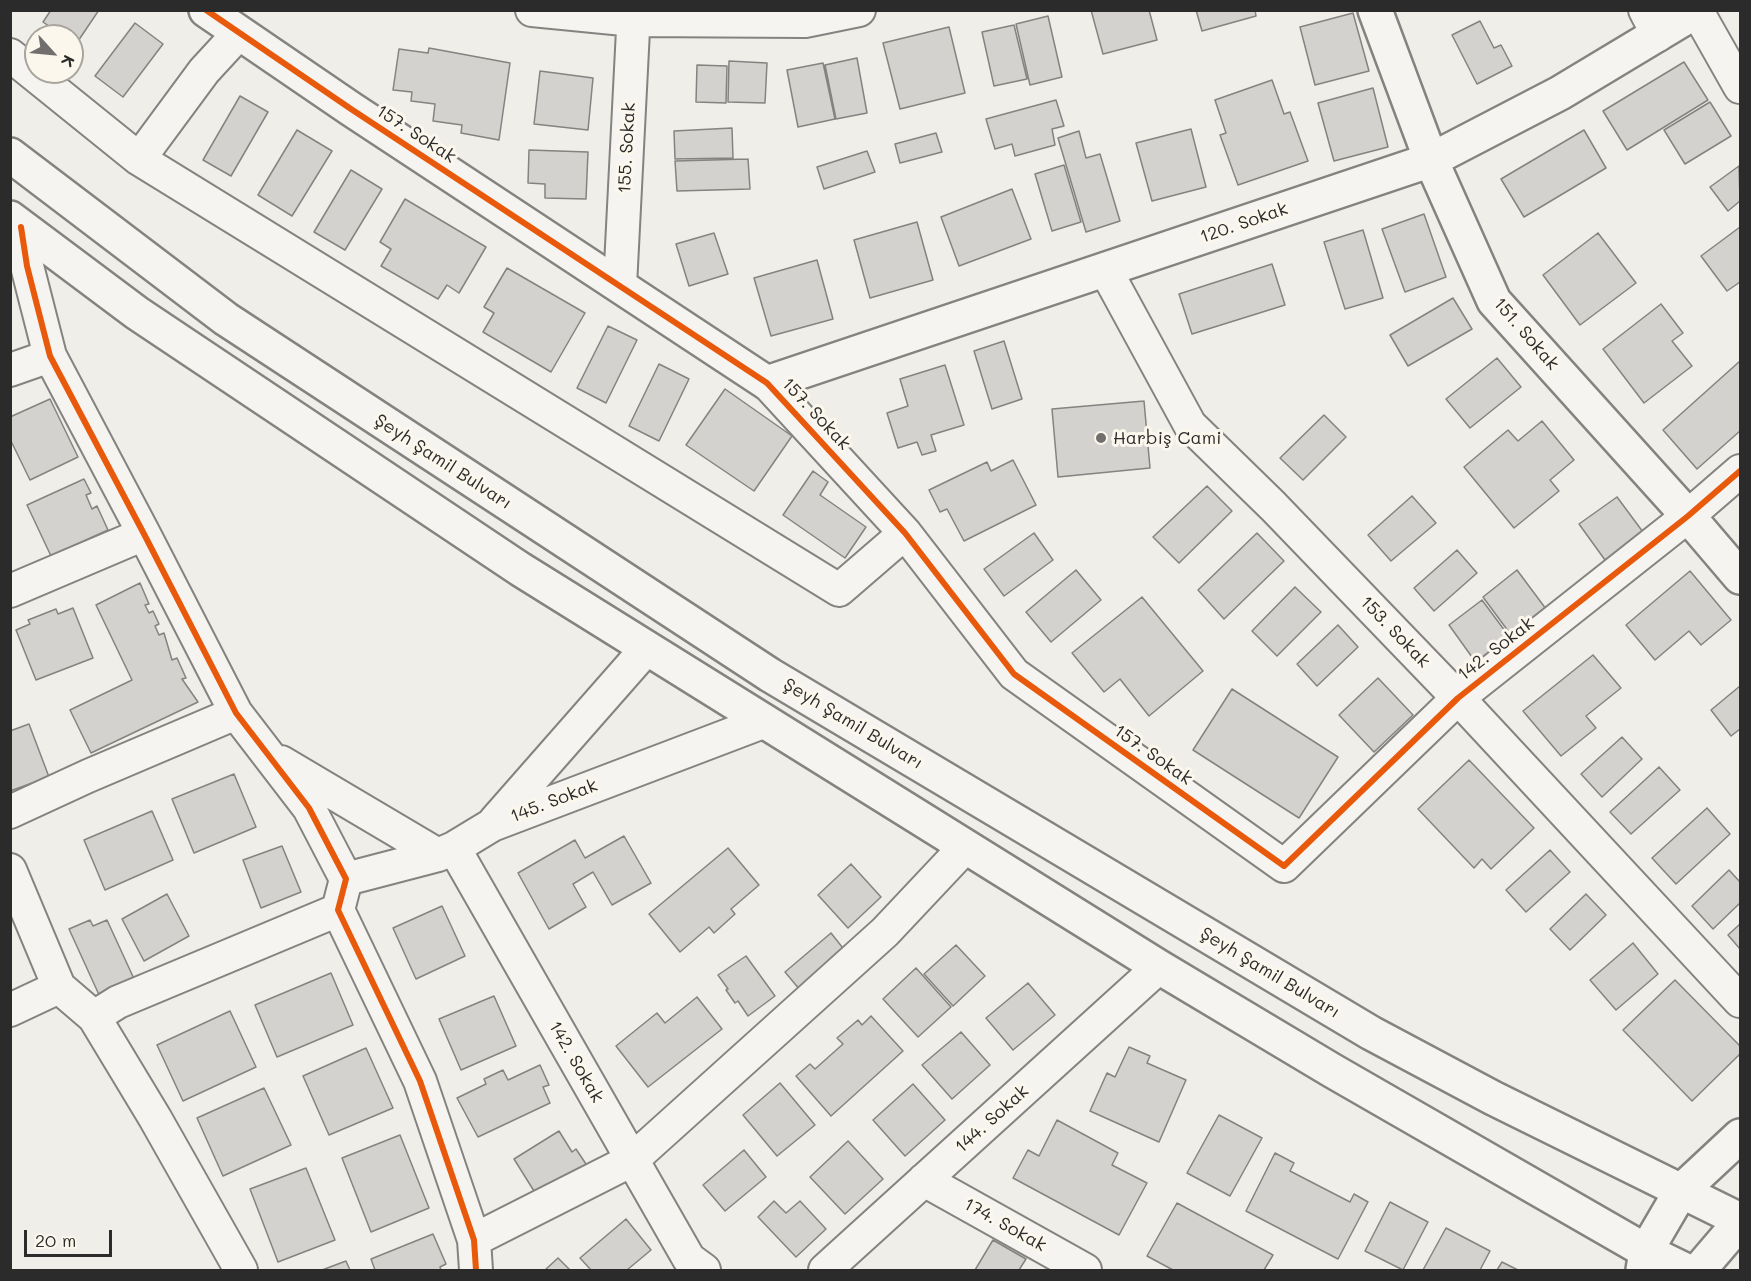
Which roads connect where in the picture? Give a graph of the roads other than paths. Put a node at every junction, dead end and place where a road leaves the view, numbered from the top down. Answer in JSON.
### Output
{"nodes":[{"id":1,"x":206,"y":10,"type":"edge"},
{"id":2,"x":532,"y":10,"type":"edge"},
{"id":3,"x":859,"y":10,"type":"edge"},
{"id":4,"x":1375,"y":10,"type":"edge"},
{"id":5,"x":1697,"y":11,"type":"edge"},
{"id":6,"x":634,"y":15,"type":"edge"},
{"id":7,"x":1651,"y":22,"type":"edge"},
{"id":8,"x":239,"y":33,"type":"junction"},
{"id":9,"x":10,"y":55,"type":"edge"},
{"id":10,"x":1740,"y":87,"type":"edge"},
{"id":11,"x":10,"y":155,"type":"edge"},
{"id":12,"x":139,"y":159,"type":"junction"},
{"id":13,"x":1431,"y":159,"type":"junction"},
{"id":14,"x":16,"y":222,"type":"edge"},
{"id":15,"x":1104,"y":269,"type":"junction"},
{"id":16,"x":620,"y":286,"type":"junction"},
{"id":17,"x":50,"y":356,"type":"junction"},
{"id":18,"x":10,"y":370,"type":"edge"},
{"id":19,"x":767,"y":383,"type":"junction"},
{"id":20,"x":1740,"y":471,"type":"edge"},
{"id":21,"x":1688,"y":516,"type":"junction"},
{"id":22,"x":905,"y":533,"type":"junction"},
{"id":23,"x":144,"y":534,"type":"junction"},
{"id":24,"x":1740,"y":577,"type":"edge"},
{"id":25,"x":10,"y":591,"type":"edge"},
{"id":26,"x":647,"y":648,"type":"junction"},
{"id":27,"x":1458,"y":698,"type":"junction"},
{"id":28,"x":236,"y":713,"type":"junction"},
{"id":29,"x":763,"y":722,"type":"junction"},
{"id":30,"x":267,"y":754,"type":"junction"},
{"id":31,"x":10,"y":812,"type":"edge"},
{"id":32,"x":492,"y":825,"type":"junction"},
{"id":33,"x":965,"y":847,"type":"junction"},
{"id":34,"x":446,"y":851,"type":"junction"},
{"id":35,"x":1284,"y":866,"type":"joint"},
{"id":36,"x":10,"y":870,"type":"edge"},
{"id":37,"x":346,"y":879,"type":"junction"},
{"id":38,"x":338,"y":910,"type":"junction"},
{"id":39,"x":1159,"y":967,"type":"junction"},
{"id":40,"x":59,"y":987,"type":"junction"},
{"id":41,"x":1740,"y":1001,"type":"edge"},
{"id":42,"x":10,"y":1010,"type":"edge"},
{"id":43,"x":94,"y":1017,"type":"junction"},
{"id":44,"x":1740,"y":1136,"type":"edge"},
{"id":45,"x":632,"y":1160,"type":"junction"},
{"id":46,"x":924,"y":1180,"type":"junction"},
{"id":47,"x":1681,"y":1191,"type":"junction"},
{"id":48,"x":1740,"y":1221,"type":"edge"},
{"id":49,"x":474,"y":1240,"type":"junction"},
{"id":50,"x":1645,"y":1261,"type":"edge"},
{"id":51,"x":241,"y":1270,"type":"edge"},
{"id":52,"x":476,"y":1270,"type":"edge"},
{"id":53,"x":704,"y":1270,"type":"edge"},
{"id":54,"x":825,"y":1270,"type":"edge"},
{"id":55,"x":1085,"y":1270,"type":"edge"},
{"id":56,"x":1685,"y":1270,"type":"edge"},
{"id":57,"x":1700,"y":1270,"type":"edge"}],
"edges":[{"from":1,"to":8,"type":"main road","name":"157. Sokak"},
{"from":2,"to":6,"type":"street"},
{"from":3,"to":6,"type":"street"},
{"from":4,"to":13,"type":"main road","name":"151. Sokak"},
{"from":5,"to":7,"type":"main road","name":"120. Sokak"},
{"from":5,"to":10,"type":"street"},
{"from":6,"to":16,"type":"street","name":"155. Sokak"},
{"from":7,"to":13,"type":"main road","name":"120. Sokak"},
{"from":8,"to":12,"type":"street"},
{"from":8,"to":16,"type":"main road","name":"157. Sokak"},
{"from":9,"to":12,"type":"street"},
{"from":11,"to":47,"type":"main road","name":"Şeyh Şamil Bulvarı"},
{"from":12,"to":22,"type":"street"},
{"from":13,"to":15,"type":"main road","name":"120. Sokak"},
{"from":13,"to":21,"type":"main road","name":"151. Sokak"},
{"from":14,"to":17,"type":"street"},
{"from":14,"to":26,"type":"main road"},
{"from":15,"to":19,"type":"main road","name":"120. Sokak"},
{"from":15,"to":27,"type":"street","name":"153. Sokak"},
{"from":16,"to":19,"type":"main road","name":"157. Sokak"},
{"from":17,"to":18,"type":"street"},
{"from":17,"to":23,"type":"street"},
{"from":19,"to":22,"type":"street","name":"157. Sokak"},
{"from":20,"to":21,"type":"street","name":"142. Sokak"},
{"from":21,"to":24,"type":"main road","name":"151. Sokak"},
{"from":21,"to":27,"type":"street","name":"142. Sokak"},
{"from":22,"to":35,"type":"street","name":"157. Sokak"},
{"from":23,"to":25,"type":"street"},
{"from":23,"to":28,"type":"street"},
{"from":26,"to":29,"type":"main road"},
{"from":26,"to":32,"type":"street"},
{"from":27,"to":35,"type":"street","name":"142. Sokak"},
{"from":27,"to":41,"type":"street","name":"153. Sokak"},
{"from":28,"to":30,"type":"street"},
{"from":28,"to":31,"type":"street"},
{"from":29,"to":32,"type":"street","name":"145. Sokak"},
{"from":29,"to":33,"type":"main road"},
{"from":30,"to":34,"type":"street","name":"142. Sokak"},
{"from":30,"to":37,"type":"street"},
{"from":32,"to":34,"type":"street","name":"145. Sokak"},
{"from":33,"to":39,"type":"main road"},
{"from":33,"to":45,"type":"street"},
{"from":34,"to":37,"type":"street","name":"145. Sokak"},
{"from":34,"to":45,"type":"street","name":"142. Sokak"},
{"from":36,"to":40,"type":"street"},
{"from":37,"to":38,"type":"street"},
{"from":38,"to":43,"type":"street"},
{"from":38,"to":49,"type":"street"},
{"from":39,"to":46,"type":"street","name":"144. Sokak"},
{"from":39,"to":50,"type":"main road"},
{"from":40,"to":42,"type":"street"},
{"from":40,"to":43,"type":"street"},
{"from":43,"to":51,"type":"street"},
{"from":44,"to":47,"type":"main road"},
{"from":45,"to":49,"type":"street"},
{"from":45,"to":53,"type":"street","name":"142. Sokak"},
{"from":46,"to":54,"type":"street","name":"144. Sokak"},
{"from":46,"to":55,"type":"street","name":"174. Sokak"},
{"from":47,"to":48,"type":"main road","name":"Şeyh Şamil Bulvarı"},
{"from":47,"to":50,"type":"main road"},
{"from":48,"to":57,"type":"main road"},
{"from":49,"to":52,"type":"street"},
{"from":50,"to":56,"type":"main road"}]}
